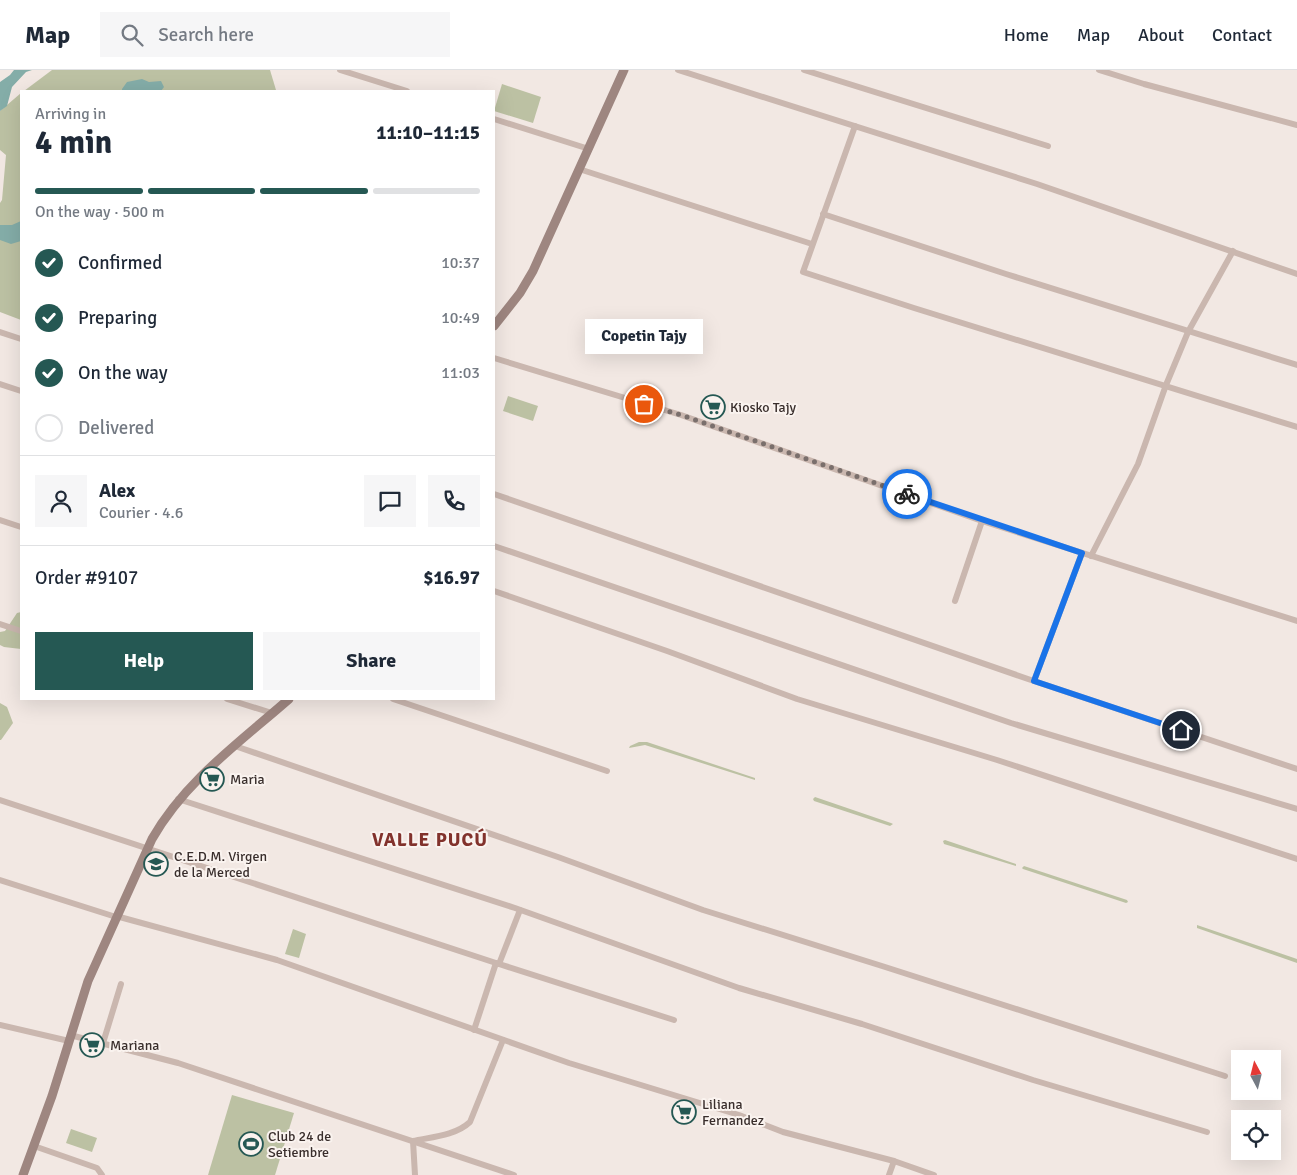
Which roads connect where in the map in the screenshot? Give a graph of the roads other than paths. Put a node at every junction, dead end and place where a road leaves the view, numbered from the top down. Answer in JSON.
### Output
{"nodes":[{"id":1,"x":340,"y":70,"type":"edge"},
{"id":2,"x":624,"y":70,"type":"edge"},
{"id":3,"x":678,"y":70,"type":"edge"},
{"id":4,"x":804,"y":70,"type":"edge"},
{"id":5,"x":1099,"y":70,"type":"edge"},
{"id":6,"x":829,"y":74,"type":"edge"},
{"id":7,"x":404,"y":90,"type":"edge"},
{"id":8,"x":495,"y":119,"type":"edge"},
{"id":9,"x":1297,"y":125,"type":"edge"},
{"id":10,"x":855,"y":126,"type":"junction"},
{"id":11,"x":1048,"y":146,"type":"dead end"},
{"id":12,"x":589,"y":149,"type":"junction"},
{"id":13,"x":579,"y":168,"type":"junction"},
{"id":14,"x":823,"y":214,"type":"junction"},
{"id":15,"x":812,"y":244,"type":"junction"},
{"id":16,"x":1233,"y":251,"type":"junction"},
{"id":17,"x":1297,"y":274,"type":"edge"},
{"id":18,"x":495,"y":325,"type":"edge"},
{"id":19,"x":0,"y":332,"type":"edge"},
{"id":20,"x":1188,"y":332,"type":"junction"},
{"id":21,"x":20,"y":338,"type":"edge"},
{"id":22,"x":495,"y":358,"type":"edge"},
{"id":23,"x":1297,"y":365,"type":"edge"},
{"id":24,"x":0,"y":384,"type":"edge"},
{"id":25,"x":1166,"y":385,"type":"junction"},
{"id":26,"x":20,"y":391,"type":"edge"},
{"id":27,"x":1297,"y":427,"type":"edge"},
{"id":28,"x":495,"y":494,"type":"edge"},
{"id":29,"x":0,"y":520,"type":"edge"},
{"id":30,"x":982,"y":521,"type":"junction"},
{"id":31,"x":20,"y":527,"type":"edge"},
{"id":32,"x":495,"y":546,"type":"edge"},
{"id":33,"x":1082,"y":553,"type":"junction"},
{"id":34,"x":1091,"y":556,"type":"junction"},
{"id":35,"x":495,"y":591,"type":"edge"},
{"id":36,"x":955,"y":601,"type":"dead end"},
{"id":37,"x":1297,"y":621,"type":"edge"},
{"id":38,"x":0,"y":624,"type":"edge"},
{"id":39,"x":20,"y":631,"type":"edge"},
{"id":40,"x":1034,"y":681,"type":"junction"},
{"id":41,"x":230,"y":700,"type":"edge"},
{"id":42,"x":288,"y":700,"type":"edge"},
{"id":43,"x":396,"y":700,"type":"edge"},
{"id":44,"x":272,"y":713,"type":"junction"},
{"id":45,"x":235,"y":746,"type":"junction"},
{"id":46,"x":1297,"y":769,"type":"edge"},
{"id":47,"x":607,"y":771,"type":"dead end"},
{"id":48,"x":178,"y":799,"type":"junction"},
{"id":49,"x":0,"y":800,"type":"edge"},
{"id":50,"x":1297,"y":809,"type":"edge"},
{"id":51,"x":148,"y":848,"type":"junction"},
{"id":52,"x":1297,"y":859,"type":"edge"},
{"id":53,"x":0,"y":880,"type":"edge"},
{"id":54,"x":520,"y":910,"type":"junction"},
{"id":55,"x":116,"y":916,"type":"junction"},
{"id":56,"x":497,"y":964,"type":"junction"},
{"id":57,"x":121,"y":984,"type":"dead end"},
{"id":58,"x":674,"y":1020,"type":"dead end"},
{"id":59,"x":0,"y":1024,"type":"edge"},
{"id":60,"x":474,"y":1030,"type":"junction"},
{"id":61,"x":70,"y":1038,"type":"junction"},
{"id":62,"x":503,"y":1040,"type":"junction"},
{"id":63,"x":103,"y":1043,"type":"junction"},
{"id":64,"x":1225,"y":1076,"type":"dead end"},
{"id":65,"x":1207,"y":1132,"type":"dead end"},
{"id":66,"x":412,"y":1141,"type":"junction"},
{"id":67,"x":34,"y":1146,"type":"junction"},
{"id":68,"x":894,"y":1161,"type":"junction"},
{"id":69,"x":23,"y":1175,"type":"edge"},
{"id":70,"x":102,"y":1175,"type":"edge"},
{"id":71,"x":415,"y":1175,"type":"edge"},
{"id":72,"x":514,"y":1175,"type":"edge"},
{"id":73,"x":889,"y":1175,"type":"edge"},
{"id":74,"x":934,"y":1175,"type":"edge"}],
"edges":[{"from":1,"to":7,"type":"street"},
{"from":2,"to":12,"type":"main road"},
{"from":3,"to":10,"type":"street"},
{"from":4,"to":6,"type":"street"},
{"from":5,"to":9,"type":"street"},
{"from":6,"to":11,"type":"street"},
{"from":8,"to":12,"type":"street"},
{"from":10,"to":14,"type":"street"},
{"from":10,"to":16,"type":"street"},
{"from":12,"to":13,"type":"main road"},
{"from":13,"to":15,"type":"street"},
{"from":13,"to":18,"type":"main road"},
{"from":14,"to":15,"type":"street"},
{"from":14,"to":20,"type":"street"},
{"from":15,"to":25,"type":"street"},
{"from":16,"to":17,"type":"street"},
{"from":16,"to":20,"type":"street"},
{"from":19,"to":21,"type":"street"},
{"from":20,"to":23,"type":"street"},
{"from":20,"to":25,"type":"street"},
{"from":22,"to":30,"type":"street"},
{"from":24,"to":26,"type":"street"},
{"from":25,"to":27,"type":"street"},
{"from":25,"to":34,"type":"street"},
{"from":28,"to":40,"type":"street"},
{"from":29,"to":31,"type":"street"},
{"from":30,"to":33,"type":"street"},
{"from":30,"to":36,"type":"street"},
{"from":32,"to":50,"type":"street"},
{"from":33,"to":34,"type":"street"},
{"from":33,"to":40,"type":"street"},
{"from":34,"to":37,"type":"street"},
{"from":35,"to":52,"type":"street"},
{"from":38,"to":39,"type":"street"},
{"from":40,"to":46,"type":"street"},
{"from":41,"to":44,"type":"street"},
{"from":42,"to":44,"type":"main road"},
{"from":43,"to":47,"type":"street"},
{"from":44,"to":45,"type":"main road"},
{"from":45,"to":48,"type":"main road"},
{"from":45,"to":64,"type":"street"},
{"from":48,"to":51,"type":"main road"},
{"from":48,"to":54,"type":"street"},
{"from":49,"to":51,"type":"street"},
{"from":51,"to":55,"type":"main road"},
{"from":51,"to":56,"type":"street"},
{"from":53,"to":55,"type":"street"},
{"from":54,"to":56,"type":"street"},
{"from":54,"to":65,"type":"street"},
{"from":55,"to":60,"type":"street"},
{"from":55,"to":61,"type":"main road"},
{"from":56,"to":58,"type":"street"},
{"from":56,"to":60,"type":"street"},
{"from":57,"to":63,"type":"street"},
{"from":59,"to":61,"type":"street"},
{"from":60,"to":62,"type":"street"},
{"from":61,"to":63,"type":"street"},
{"from":61,"to":67,"type":"main road"},
{"from":62,"to":66,"type":"street"},
{"from":62,"to":68,"type":"street"},
{"from":63,"to":66,"type":"street"},
{"from":66,"to":71,"type":"street"},
{"from":66,"to":72,"type":"street"},
{"from":67,"to":69,"type":"main road"},
{"from":67,"to":70,"type":"street"},
{"from":68,"to":73,"type":"street"},
{"from":68,"to":74,"type":"street"}]}
